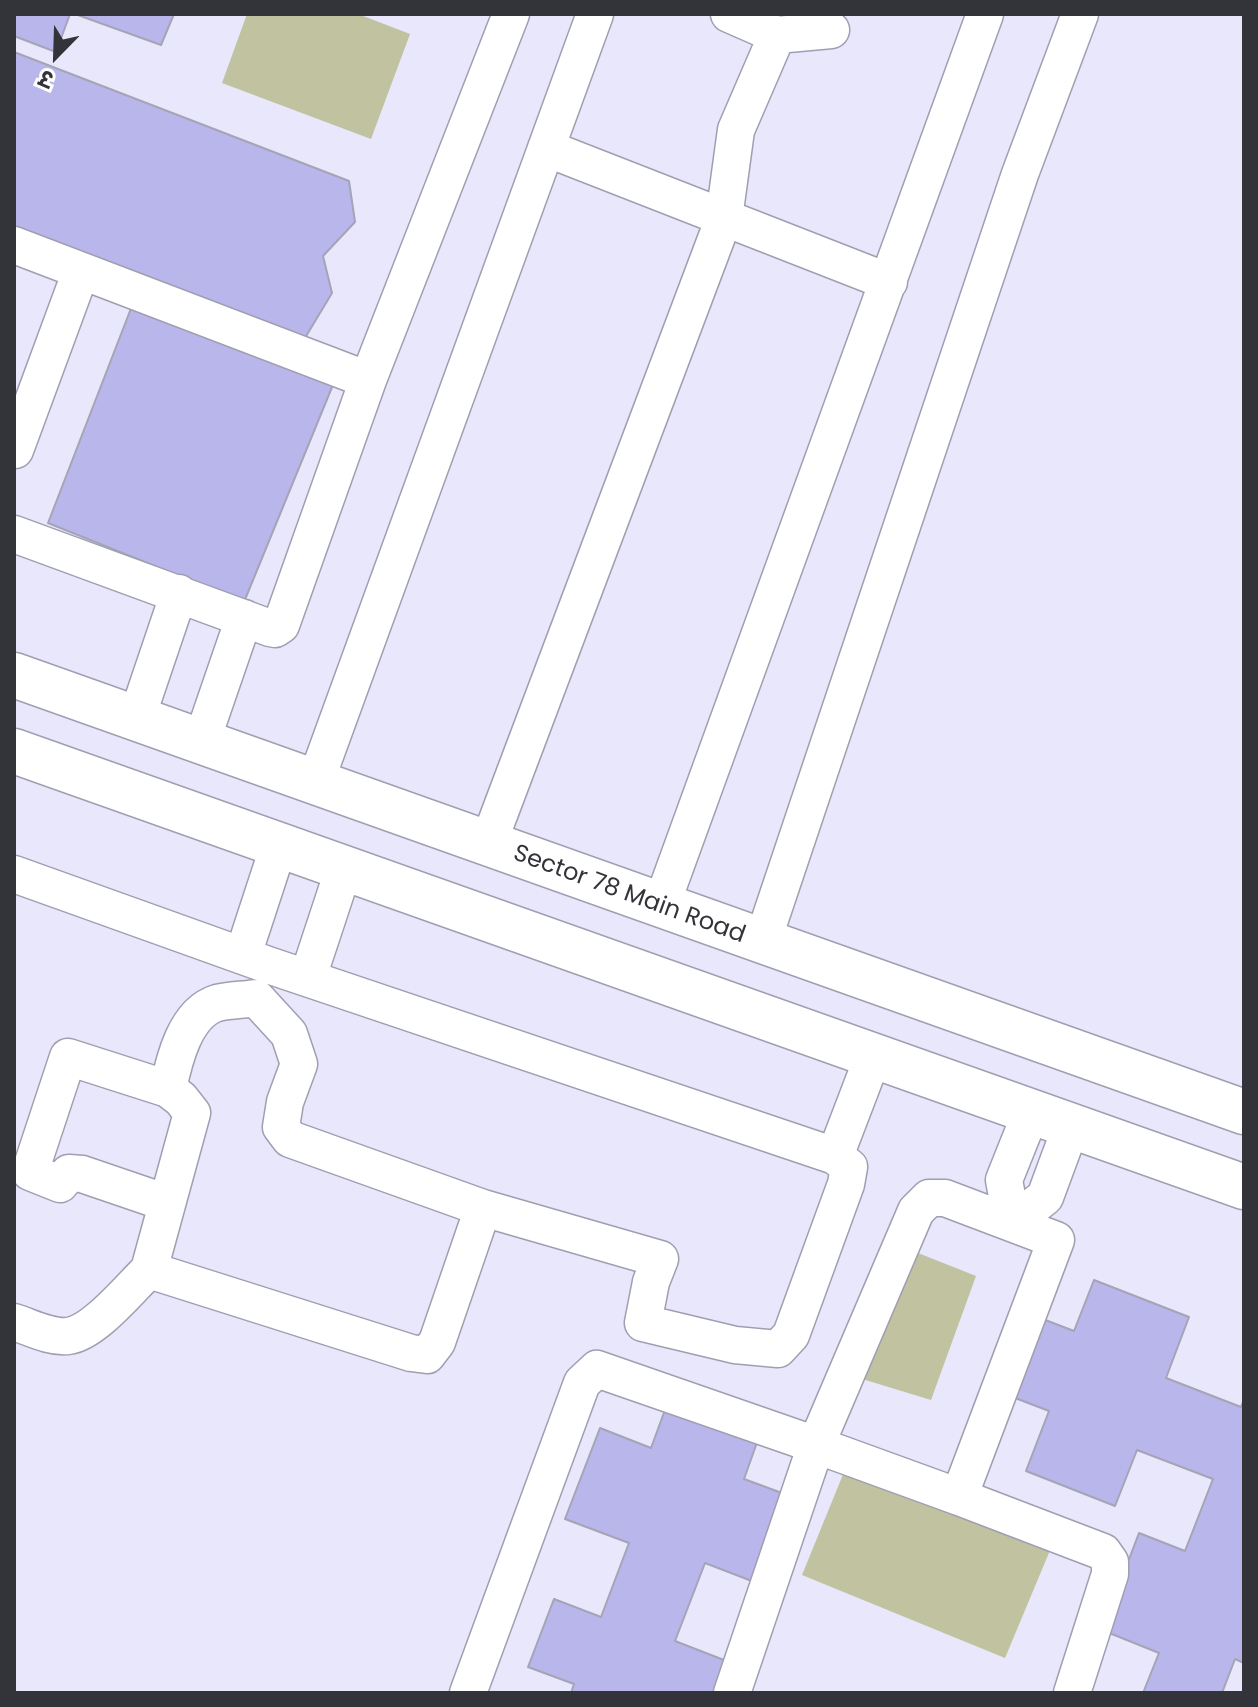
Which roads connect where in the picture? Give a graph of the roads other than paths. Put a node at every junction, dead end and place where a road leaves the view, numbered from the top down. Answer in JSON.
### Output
{"nodes":[{"id":1,"x":511,"y":14,"type":"edge"},
{"id":2,"x":595,"y":14,"type":"edge"},
{"id":3,"x":729,"y":14,"type":"edge"},
{"id":4,"x":985,"y":14,"type":"edge"},
{"id":5,"x":1080,"y":14,"type":"edge"},
{"id":6,"x":831,"y":30,"type":"dead end"},
{"id":7,"x":777,"y":35,"type":"junction"},
{"id":8,"x":546,"y":148,"type":"junction"},
{"id":9,"x":724,"y":218,"type":"junction"},
{"id":10,"x":14,"y":245,"type":"edge"},
{"id":11,"x":81,"y":271,"type":"junction"},
{"id":12,"x":889,"y":282,"type":"junction"},
{"id":13,"x":368,"y":380,"type":"junction"},
{"id":14,"x":15,"y":450,"type":"edge"},
{"id":15,"x":14,"y":534,"type":"edge"},
{"id":16,"x":179,"y":593,"type":"junction"},
{"id":17,"x":244,"y":618,"type":"junction"},
{"id":18,"x":14,"y":675,"type":"edge"},
{"id":19,"x":136,"y":720,"type":"junction"},
{"id":20,"x":201,"y":743,"type":"junction"},
{"id":21,"x":14,"y":751,"type":"edge"},
{"id":22,"x":315,"y":783,"type":"junction"},
{"id":23,"x":488,"y":844,"type":"junction"},
{"id":24,"x":279,"y":845,"type":"junction"},
{"id":25,"x":344,"y":868,"type":"junction"},
{"id":26,"x":14,"y":874,"type":"edge"},
{"id":27,"x":661,"y":906,"type":"junction"},
{"id":28,"x":762,"y":943,"type":"junction"},
{"id":29,"x":256,"y":973,"type":"junction"},
{"id":30,"x":308,"y":977,"type":"junction"},
{"id":31,"x":874,"y":1054,"type":"junction"},
{"id":32,"x":168,"y":1089,"type":"junction"},
{"id":33,"x":1032,"y":1110,"type":"junction"},
{"id":34,"x":1244,"y":1112,"type":"edge"},
{"id":35,"x":1072,"y":1124,"type":"junction"},
{"id":36,"x":835,"y":1156,"type":"junction"},
{"id":37,"x":1244,"y":1187,"type":"edge"},
{"id":38,"x":167,"y":1203,"type":"junction"},
{"id":39,"x":483,"y":1208,"type":"junction"},
{"id":40,"x":1012,"y":1223,"type":"junction"},
{"id":41,"x":149,"y":1270,"type":"junction"},
{"id":42,"x":14,"y":1322,"type":"edge"},
{"id":43,"x":816,"y":1445,"type":"junction"},
{"id":44,"x":959,"y":1497,"type":"junction"},
{"id":45,"x":468,"y":1693,"type":"edge"},
{"id":46,"x":732,"y":1693,"type":"edge"},
{"id":47,"x":1072,"y":1693,"type":"edge"}],
"edges":[{"from":1,"to":13,"type":"street"},
{"from":2,"to":8,"type":"street"},
{"from":3,"to":7,"type":"street"},
{"from":4,"to":12,"type":"street"},
{"from":5,"to":28,"type":"street"},
{"from":6,"to":7,"type":"street"},
{"from":7,"to":9,"type":"street"},
{"from":8,"to":9,"type":"street"},
{"from":8,"to":22,"type":"street"},
{"from":9,"to":12,"type":"street"},
{"from":9,"to":23,"type":"street"},
{"from":10,"to":11,"type":"street"},
{"from":11,"to":13,"type":"street"},
{"from":11,"to":14,"type":"street"},
{"from":12,"to":27,"type":"street"},
{"from":13,"to":17,"type":"street"},
{"from":15,"to":16,"type":"street"},
{"from":16,"to":17,"type":"street"},
{"from":16,"to":19,"type":"street"},
{"from":17,"to":20,"type":"street"},
{"from":18,"to":19,"type":"main road","name":"Sector 78 Main Road"},
{"from":19,"to":20,"type":"main road","name":"Sector 78 Main Road"},
{"from":20,"to":22,"type":"main road","name":"Sector 78 Main Road"},
{"from":21,"to":24,"type":"main road"},
{"from":22,"to":23,"type":"main road","name":"Sector 78 Main Road"},
{"from":23,"to":27,"type":"main road","name":"Sector 78 Main Road"},
{"from":24,"to":25,"type":"main road"},
{"from":24,"to":29,"type":"street"},
{"from":25,"to":30,"type":"street"},
{"from":25,"to":31,"type":"main road"},
{"from":26,"to":29,"type":"street"},
{"from":27,"to":28,"type":"main road","name":"Sector 78 Main Road"},
{"from":28,"to":34,"type":"main road","name":"Sector 78 Main Road"},
{"from":29,"to":30,"type":"street"},
{"from":29,"to":32,"type":"street"},
{"from":29,"to":39,"type":"street"},
{"from":30,"to":36,"type":"street"},
{"from":31,"to":33,"type":"main road"},
{"from":31,"to":36,"type":"street"},
{"from":32,"to":38,"type":"street"},
{"from":32,"to":38,"type":"street"},
{"from":33,"to":35,"type":"main road"},
{"from":33,"to":40,"type":"street"},
{"from":35,"to":37,"type":"main road"},
{"from":35,"to":40,"type":"street"},
{"from":36,"to":39,"type":"street"},
{"from":38,"to":41,"type":"street"},
{"from":39,"to":41,"type":"street"},
{"from":40,"to":43,"type":"street"},
{"from":40,"to":44,"type":"street"},
{"from":41,"to":42,"type":"street"},
{"from":43,"to":44,"type":"street"},
{"from":43,"to":45,"type":"street"},
{"from":43,"to":46,"type":"street"},
{"from":44,"to":47,"type":"street"}]}
